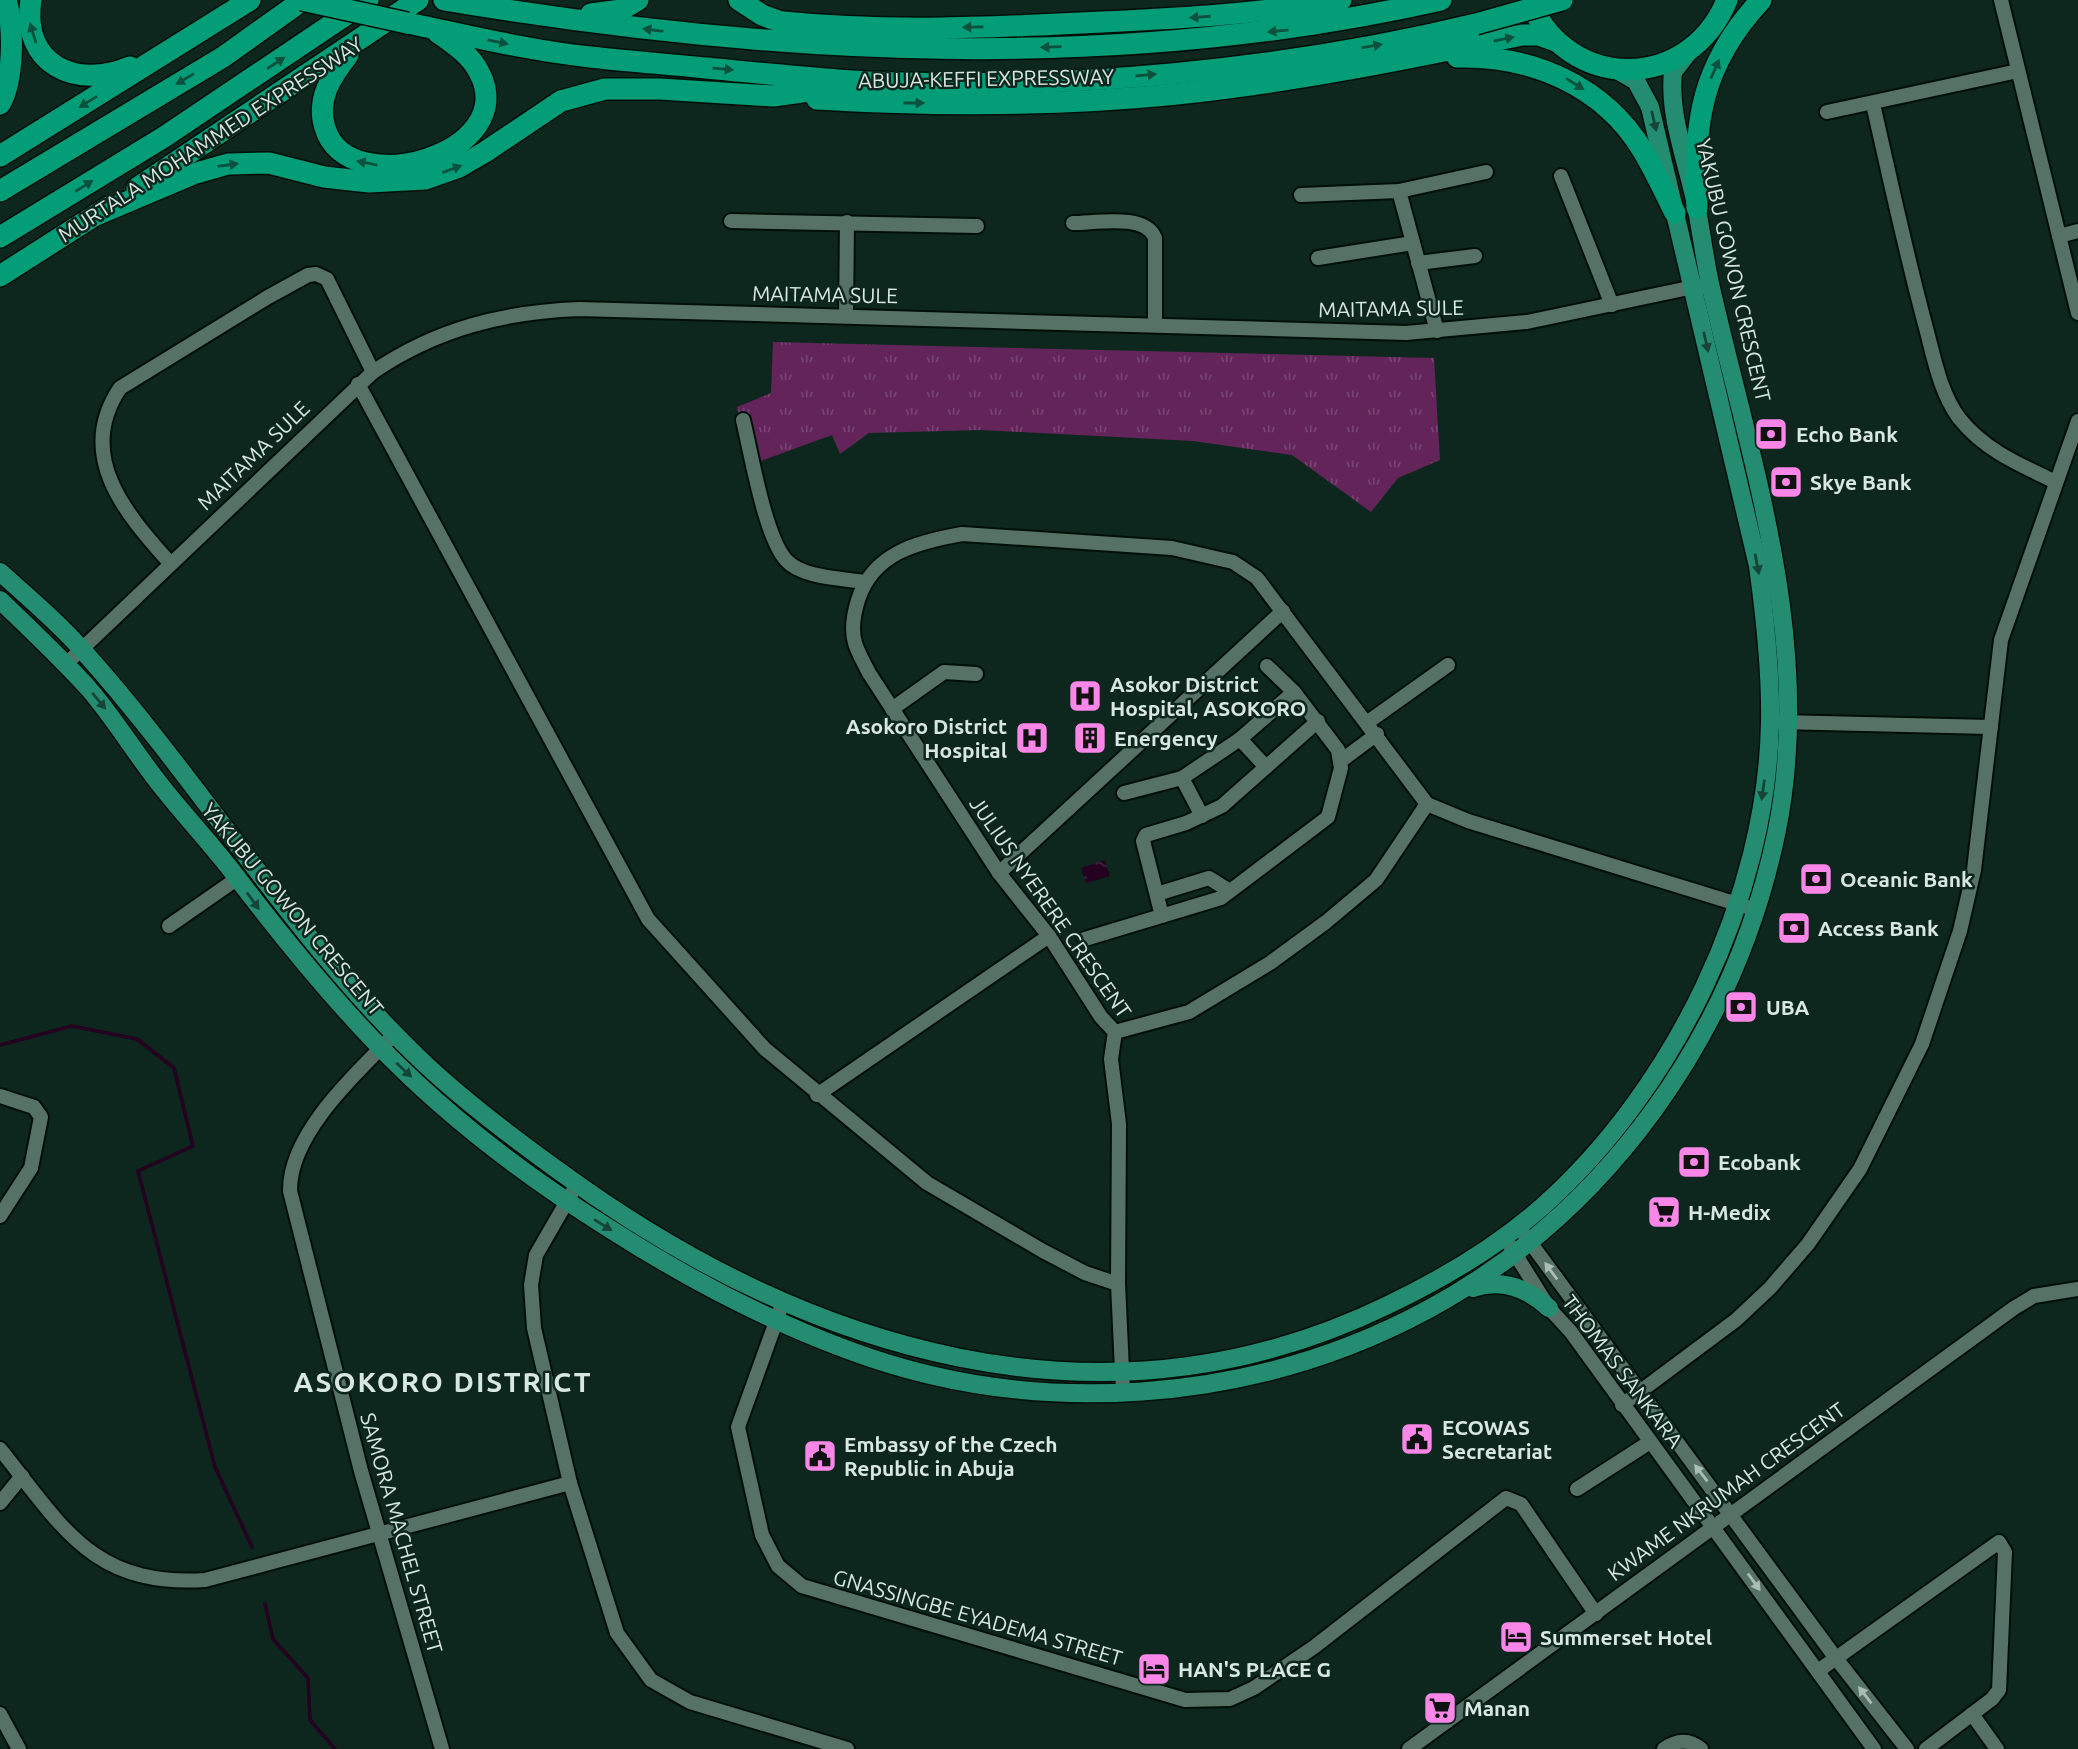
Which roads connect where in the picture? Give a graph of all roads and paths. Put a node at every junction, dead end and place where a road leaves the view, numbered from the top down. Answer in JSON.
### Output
{"nodes":[{"id":1,"x":6,"y":0,"type":"edge"},
{"id":2,"x":31,"y":0,"type":"edge"},
{"id":3,"x":250,"y":0,"type":"edge"},
{"id":4,"x":302,"y":0,"type":"edge"},
{"id":5,"x":368,"y":0,"type":"edge"},
{"id":6,"x":418,"y":0,"type":"edge"},
{"id":7,"x":445,"y":0,"type":"edge"},
{"id":8,"x":638,"y":0,"type":"edge"},
{"id":9,"x":739,"y":0,"type":"edge"},
{"id":10,"x":1341,"y":0,"type":"edge"},
{"id":11,"x":1441,"y":0,"type":"edge"},
{"id":12,"x":1529,"y":0,"type":"edge"},
{"id":13,"x":1562,"y":0,"type":"edge"},
{"id":14,"x":1727,"y":0,"type":"edge"},
{"id":15,"x":1761,"y":0,"type":"edge"},
{"id":16,"x":2001,"y":0,"type":"edge"},
{"id":17,"x":539,"y":15,"type":"junction"},
{"id":18,"x":783,"y":22,"type":"junction"},
{"id":19,"x":432,"y":28,"type":"junction"},
{"id":20,"x":195,"y":36,"type":"junction"},
{"id":21,"x":819,"y":37,"type":"junction"},
{"id":22,"x":854,"y":38,"type":"junction"},
{"id":23,"x":1556,"y":41,"type":"junction"},
{"id":24,"x":358,"y":43,"type":"junction"},
{"id":25,"x":789,"y":43,"type":"junction"},
{"id":26,"x":1691,"y":50,"type":"junction"},
{"id":27,"x":1413,"y":58,"type":"junction"},
{"id":28,"x":1615,"y":69,"type":"junction"},
{"id":29,"x":2018,"y":71,"type":"junction"},
{"id":30,"x":787,"y":75,"type":"junction"},
{"id":31,"x":868,"y":82,"type":"junction"},
{"id":32,"x":829,"y":89,"type":"junction"},
{"id":33,"x":773,"y":96,"type":"junction"},
{"id":34,"x":876,"y":103,"type":"junction"},
{"id":35,"x":0,"y":104,"type":"edge"},
{"id":36,"x":1873,"y":104,"type":"junction"},
{"id":37,"x":1827,"y":113,"type":"dead end"},
{"id":38,"x":0,"y":156,"type":"edge"},
{"id":39,"x":1486,"y":173,"type":"dead end"},
{"id":40,"x":1561,"y":176,"type":"dead end"},
{"id":41,"x":0,"y":191,"type":"edge"},
{"id":42,"x":1399,"y":191,"type":"junction"},
{"id":43,"x":1301,"y":195,"type":"dead end"},
{"id":44,"x":1697,"y":208,"type":"junction"},
{"id":45,"x":1675,"y":213,"type":"junction"},
{"id":46,"x":96,"y":215,"type":"junction"},
{"id":47,"x":731,"y":221,"type":"dead end"},
{"id":48,"x":847,"y":222,"type":"junction"},
{"id":49,"x":1073,"y":223,"type":"dead end"},
{"id":50,"x":977,"y":226,"type":"dead end"},
{"id":51,"x":2078,"y":231,"type":"edge"},
{"id":52,"x":2059,"y":236,"type":"junction"},
{"id":53,"x":0,"y":237,"type":"edge"},
{"id":54,"x":1413,"y":243,"type":"junction"},
{"id":55,"x":1475,"y":256,"type":"dead end"},
{"id":56,"x":1318,"y":258,"type":"dead end"},
{"id":57,"x":1418,"y":263,"type":"junction"},
{"id":58,"x":0,"y":276,"type":"edge"},
{"id":59,"x":1702,"y":286,"type":"junction"},
{"id":60,"x":1612,"y":305,"type":"junction"},
{"id":61,"x":2078,"y":313,"type":"edge"},
{"id":62,"x":846,"y":315,"type":"junction"},
{"id":63,"x":1155,"y":325,"type":"junction"},
{"id":64,"x":1437,"y":331,"type":"junction"},
{"id":65,"x":373,"y":372,"type":"junction"},
{"id":66,"x":358,"y":384,"type":"junction"},
{"id":67,"x":743,"y":420,"type":"dead end"},
{"id":68,"x":2078,"y":421,"type":"edge"},
{"id":69,"x":2056,"y":482,"type":"junction"},
{"id":70,"x":170,"y":563,"type":"junction"},
{"id":71,"x":0,"y":572,"type":"edge"},
{"id":72,"x":864,"y":582,"type":"junction"},
{"id":73,"x":0,"y":600,"type":"edge"},
{"id":74,"x":1283,"y":611,"type":"junction"},
{"id":75,"x":82,"y":649,"type":"junction"},
{"id":76,"x":65,"y":665,"type":"junction"},
{"id":77,"x":1448,"y":665,"type":"dead end"},
{"id":78,"x":1266,"y":666,"type":"dead end"},
{"id":79,"x":976,"y":674,"type":"dead end"},
{"id":80,"x":1294,"y":692,"type":"junction"},
{"id":81,"x":892,"y":709,"type":"junction"},
{"id":82,"x":1318,"y":721,"type":"junction"},
{"id":83,"x":1368,"y":722,"type":"junction"},
{"id":84,"x":1770,"y":722,"type":"junction"},
{"id":85,"x":1790,"y":722,"type":"junction"},
{"id":86,"x":1991,"y":727,"type":"junction"},
{"id":87,"x":1377,"y":734,"type":"junction"},
{"id":88,"x":1240,"y":739,"type":"junction"},
{"id":89,"x":1342,"y":760,"type":"junction"},
{"id":90,"x":1266,"y":767,"type":"junction"},
{"id":91,"x":1182,"y":778,"type":"junction"},
{"id":92,"x":1124,"y":793,"type":"dead end"},
{"id":93,"x":1427,"y":804,"type":"junction"},
{"id":94,"x":1202,"y":816,"type":"junction"},
{"id":95,"x":999,"y":873,"type":"junction"},
{"id":96,"x":238,"y":878,"type":"junction"},
{"id":97,"x":1228,"y":890,"type":"junction"},
{"id":98,"x":1157,"y":894,"type":"junction"},
{"id":99,"x":1739,"y":904,"type":"junction"},
{"id":100,"x":1757,"y":910,"type":"junction"},
{"id":101,"x":1162,"y":916,"type":"junction"},
{"id":102,"x":169,"y":926,"type":"dead end"},
{"id":103,"x":1049,"y":936,"type":"junction"},
{"id":104,"x":1085,"y":939,"type":"dead end"},
{"id":105,"x":1115,"y":1032,"type":"junction"},
{"id":106,"x":396,"y":1034,"type":"junction"},
{"id":107,"x":381,"y":1049,"type":"junction"},
{"id":108,"x":0,"y":1096,"type":"edge"},
{"id":109,"x":817,"y":1096,"type":"junction"},
{"id":110,"x":577,"y":1184,"type":"junction"},
{"id":111,"x":566,"y":1201,"type":"junction"},
{"id":112,"x":0,"y":1216,"type":"edge"},
{"id":113,"x":1511,"y":1232,"type":"junction"},
{"id":114,"x":1531,"y":1243,"type":"junction"},
{"id":115,"x":1515,"y":1255,"type":"junction"},
{"id":116,"x":1118,"y":1284,"type":"junction"},
{"id":117,"x":2078,"y":1289,"type":"edge"},
{"id":118,"x":1463,"y":1291,"type":"junction"},
{"id":119,"x":783,"y":1302,"type":"junction"},
{"id":120,"x":1549,"y":1308,"type":"junction"},
{"id":121,"x":775,"y":1320,"type":"junction"},
{"id":122,"x":1123,"y":1372,"type":"junction"},
{"id":123,"x":1123,"y":1392,"type":"junction"},
{"id":124,"x":1639,"y":1392,"type":"junction"},
{"id":125,"x":1622,"y":1405,"type":"junction"},
{"id":126,"x":1650,"y":1442,"type":"junction"},
{"id":127,"x":0,"y":1449,"type":"edge"},
{"id":128,"x":22,"y":1476,"type":"junction"},
{"id":129,"x":570,"y":1483,"type":"junction"},
{"id":130,"x":1577,"y":1489,"type":"dead end"},
{"id":131,"x":0,"y":1503,"type":"edge"},
{"id":132,"x":1732,"y":1514,"type":"junction"},
{"id":133,"x":1714,"y":1527,"type":"junction"},
{"id":134,"x":379,"y":1534,"type":"junction"},
{"id":135,"x":1596,"y":1614,"type":"junction"},
{"id":136,"x":1835,"y":1657,"type":"junction"},
{"id":137,"x":1818,"y":1671,"type":"junction"},
{"id":138,"x":0,"y":1714,"type":"edge"},
{"id":139,"x":1972,"y":1714,"type":"junction"},
{"id":140,"x":19,"y":1749,"type":"edge"},
{"id":141,"x":442,"y":1749,"type":"edge"},
{"id":142,"x":847,"y":1749,"type":"edge"},
{"id":143,"x":1409,"y":1749,"type":"edge"},
{"id":144,"x":1664,"y":1749,"type":"edge"},
{"id":145,"x":1701,"y":1749,"type":"edge"},
{"id":146,"x":1874,"y":1749,"type":"edge"},
{"id":147,"x":1907,"y":1749,"type":"edge"},
{"id":148,"x":1926,"y":1749,"type":"edge"},
{"id":149,"x":1997,"y":1749,"type":"edge"}],
"edges":[{"from":1,"to":35,"type":"highway"},
{"from":20,"to":2,"type":"highway","one_way":true},
{"from":3,"to":20,"type":"highway"},
{"from":4,"to":19,"type":"highway","name":"ABUJA-KEFFI EXPRESSWAY","bridge":true},
{"from":4,"to":41,"type":"highway","one_way":true},
{"from":53,"to":5,"type":"highway","name":"MURTALA MOHAMMED EXPRESSWAY","one_way":true},
{"from":6,"to":24,"type":"highway","name":"MURTALA MOHAMMED EXPRESSWAY"},
{"from":7,"to":17,"type":"highway","name":"ABUJA-KEFFI EXPRESSWAY"},
{"from":8,"to":17,"type":"highway"},
{"from":9,"to":18,"type":"highway"},
{"from":10,"to":22,"type":"highway","name":"ABUJA-KEFFI EXPRESSWAY","one_way":true},
{"from":11,"to":22,"type":"highway","name":"ABUJA-KEFFI EXPRESSWAY","one_way":true},
{"from":12,"to":23,"type":"highway"},
{"from":31,"to":13,"type":"highway","name":"ABUJA-KEFFI EXPRESSWAY","one_way":true,"bridge":true},
{"from":14,"to":26,"type":"highway"},
{"from":44,"to":15,"type":"highway","one_way":true},
{"from":16,"to":29,"type":"street"},
{"from":25,"to":17,"type":"highway","name":"ABUJA-KEFFI EXPRESSWAY","one_way":true},
{"from":18,"to":21,"type":"highway"},
{"from":18,"to":22,"type":"highway","name":"ABUJA-KEFFI EXPRESSWAY"},
{"from":19,"to":24,"type":"highway","one_way":true},
{"from":19,"to":30,"type":"highway","name":"ABUJA-KEFFI EXPRESSWAY","one_way":true},
{"from":20,"to":38,"type":"highway","one_way":true},
{"from":21,"to":22,"type":"highway"},
{"from":21,"to":25,"type":"highway"},
{"from":22,"to":25,"type":"highway","name":"ABUJA-KEFFI EXPRESSWAY"},
{"from":27,"to":23,"type":"highway","name":"ABUJA-KEFFI EXPRESSWAY","one_way":true},
{"from":23,"to":28,"type":"highway"},
{"from":24,"to":46,"type":"highway","name":"MURTALA MOHAMMED EXPRESSWAY"},
{"from":26,"to":28,"type":"highway"},
{"from":26,"to":44,"type":"main road","name":"YAKUBU GOWON CRESCENT"},
{"from":34,"to":27,"type":"highway","name":"ABUJA-KEFFI EXPRESSWAY","one_way":true},
{"from":27,"to":45,"type":"highway","one_way":true},
{"from":28,"to":45,"type":"main road","name":"YAKUBU GOWON CRESCENT","one_way":true},
{"from":29,"to":36,"type":"street"},
{"from":29,"to":52,"type":"street"},
{"from":30,"to":31,"type":"highway","name":"ABUJA-KEFFI EXPRESSWAY"},
{"from":30,"to":32,"type":"highway"},
{"from":31,"to":32,"type":"highway"},
{"from":32,"to":33,"type":"highway"},
{"from":32,"to":34,"type":"highway"},
{"from":33,"to":34,"type":"highway","name":"ABUJA-KEFFI EXPRESSWAY"},
{"from":46,"to":33,"type":"highway","one_way":true},
{"from":36,"to":37,"type":"street"},
{"from":36,"to":69,"type":"street"},
{"from":39,"to":42,"type":"street"},
{"from":40,"to":60,"type":"street"},
{"from":42,"to":43,"type":"street"},
{"from":42,"to":54,"type":"street"},
{"from":44,"to":59,"type":"main road","name":"YAKUBU GOWON CRESCENT"},
{"from":45,"to":59,"type":"main road","name":"YAKUBU GOWON CRESCENT"},
{"from":46,"to":58,"type":"highway","name":"MURTALA MOHAMMED EXPRESSWAY"},
{"from":47,"to":48,"type":"street"},
{"from":48,"to":50,"type":"street"},
{"from":48,"to":62,"type":"street"},
{"from":49,"to":63,"type":"street"},
{"from":51,"to":52,"type":"street"},
{"from":52,"to":61,"type":"street"},
{"from":54,"to":56,"type":"street"},
{"from":54,"to":57,"type":"street"},
{"from":55,"to":57,"type":"street"},
{"from":57,"to":64,"type":"street"},
{"from":59,"to":60,"type":"street","name":"MAITAMA SULE"},
{"from":59,"to":84,"type":"main road","name":"YAKUBU GOWON CRESCENT","one_way":true},
{"from":59,"to":85,"type":"main road","name":"YAKUBU GOWON CRESCENT"},
{"from":60,"to":64,"type":"street","name":"MAITAMA SULE"},
{"from":62,"to":63,"type":"street","name":"MAITAMA SULE"},
{"from":62,"to":65,"type":"street","name":"MAITAMA SULE"},
{"from":63,"to":64,"type":"street","name":"MAITAMA SULE"},
{"from":65,"to":66,"type":"street","name":"MAITAMA SULE"},
{"from":65,"to":70,"type":"street"},
{"from":66,"to":70,"type":"street","name":"MAITAMA SULE"},
{"from":66,"to":109,"type":"street"},
{"from":67,"to":72,"type":"street"},
{"from":68,"to":69,"type":"street"},
{"from":69,"to":86,"type":"street"},
{"from":70,"to":75,"type":"street","name":"MAITAMA SULE"},
{"from":71,"to":75,"type":"main road","name":"YAKUBU GOWON CRESCENT"},
{"from":72,"to":74,"type":"street"},
{"from":72,"to":81,"type":"street","name":"JULIUS NYERERE CRESCENT"},
{"from":73,"to":76,"type":"main road","name":"YAKUBU GOWON CRESCENT"},
{"from":74,"to":83,"type":"street"},
{"from":74,"to":95,"type":"street"},
{"from":75,"to":76,"type":"street","name":"MAITAMA SULE"},
{"from":75,"to":106,"type":"main road","name":"YAKUBU GOWON CRESCENT"},
{"from":76,"to":96,"type":"main road","name":"YAKUBU GOWON CRESCENT","one_way":true},
{"from":77,"to":83,"type":"street"},
{"from":78,"to":80,"type":"street"},
{"from":79,"to":81,"type":"street"},
{"from":80,"to":82,"type":"street"},
{"from":80,"to":88,"type":"street"},
{"from":81,"to":95,"type":"street","name":"JULIUS NYERERE CRESCENT"},
{"from":82,"to":89,"type":"street"},
{"from":82,"to":90,"type":"street"},
{"from":83,"to":87,"type":"street"},
{"from":84,"to":85,"type":"street"},
{"from":84,"to":99,"type":"main road","name":"YAKUBU GOWON CRESCENT","one_way":true},
{"from":85,"to":86,"type":"street"},
{"from":85,"to":100,"type":"main road","name":"YAKUBU GOWON CRESCENT"},
{"from":86,"to":124,"type":"street"},
{"from":87,"to":89,"type":"street"},
{"from":87,"to":93,"type":"street"},
{"from":88,"to":90,"type":"street"},
{"from":88,"to":91,"type":"street"},
{"from":89,"to":97,"type":"street"},
{"from":90,"to":94,"type":"street"},
{"from":91,"to":92,"type":"street"},
{"from":91,"to":94,"type":"street"},
{"from":93,"to":99,"type":"street"},
{"from":93,"to":105,"type":"street"},
{"from":94,"to":98,"type":"street"},
{"from":95,"to":103,"type":"street","name":"JULIUS NYERERE CRESCENT"},
{"from":96,"to":102,"type":"street"},
{"from":96,"to":107,"type":"main road","name":"YAKUBU GOWON CRESCENT","one_way":true},
{"from":97,"to":98,"type":"street"},
{"from":97,"to":101,"type":"street"},
{"from":98,"to":101,"type":"street"},
{"from":99,"to":100,"type":"street"},
{"from":99,"to":113,"type":"main road","name":"YAKUBU GOWON CRESCENT"},
{"from":100,"to":114,"type":"main road","name":"YAKUBU GOWON CRESCENT"},
{"from":101,"to":104,"type":"street"},
{"from":103,"to":105,"type":"street","name":"JULIUS NYERERE CRESCENT"},
{"from":103,"to":109,"type":"street"},
{"from":105,"to":116,"type":"street","name":"JULIUS NYERERE CRESCENT"},
{"from":106,"to":107,"type":"street","name":"SAMORA MACHEL STREET"},
{"from":106,"to":110,"type":"main road","name":"YAKUBU GOWON CRESCENT"},
{"from":107,"to":111,"type":"main road","name":"YAKUBU GOWON CRESCENT","one_way":true},
{"from":107,"to":134,"type":"street","name":"SAMORA MACHEL STREET"},
{"from":108,"to":112,"type":"street"},
{"from":109,"to":116,"type":"street"},
{"from":110,"to":111,"type":"street"},
{"from":110,"to":119,"type":"main road","name":"YAKUBU GOWON CRESCENT"},
{"from":111,"to":121,"type":"main road","name":"YAKUBU GOWON CRESCENT","one_way":true},
{"from":111,"to":129,"type":"street"},
{"from":113,"to":114,"type":"street"},
{"from":113,"to":115,"type":"street","name":"THOMAS SANKARA"},
{"from":113,"to":122,"type":"main road","name":"YAKUBU GOWON CRESCENT"},
{"from":114,"to":115,"type":"main road","name":"YAKUBU GOWON CRESCENT"},
{"from":124,"to":114,"type":"street","one_way":true},
{"from":115,"to":118,"type":"main road","name":"YAKUBU GOWON CRESCENT"},
{"from":115,"to":120,"type":"street","name":"THOMAS SANKARA"},
{"from":116,"to":122,"type":"street","name":"JULIUS NYERERE CRESCENT"},
{"from":117,"to":132,"type":"street","name":"KWAME NKRUMAH CRESCENT"},
{"from":118,"to":120,"type":"main road"},
{"from":118,"to":123,"type":"main road","name":"YAKUBU GOWON CRESCENT"},
{"from":119,"to":121,"type":"street","name":"GNASSINGBE EYADEMA STREET"},
{"from":119,"to":122,"type":"main road","name":"YAKUBU GOWON CRESCENT"},
{"from":120,"to":125,"type":"street","name":"THOMAS SANKARA"},
{"from":121,"to":123,"type":"main road","name":"YAKUBU GOWON CRESCENT"},
{"from":121,"to":135,"type":"street","name":"GNASSINGBE EYADEMA STREET"},
{"from":122,"to":123,"type":"street","name":"JULIUS NYERERE CRESCENT"},
{"from":124,"to":125,"type":"street"},
{"from":132,"to":124,"type":"street","one_way":true},
{"from":125,"to":126,"type":"street","name":"THOMAS SANKARA"},
{"from":126,"to":130,"type":"street"},
{"from":126,"to":133,"type":"street","name":"THOMAS SANKARA"},
{"from":127,"to":128,"type":"street"},
{"from":128,"to":131,"type":"street"},
{"from":128,"to":134,"type":"street"},
{"from":129,"to":134,"type":"street"},
{"from":129,"to":142,"type":"street"},
{"from":132,"to":133,"type":"street","name":"KWAME NKRUMAH CRESCENT"},
{"from":132,"to":136,"type":"street"},
{"from":133,"to":135,"type":"street","name":"KWAME NKRUMAH CRESCENT"},
{"from":133,"to":137,"type":"street","name":"THOMAS SANKARA","one_way":true},
{"from":134,"to":141,"type":"street","name":"SAMORA MACHEL STREET"},
{"from":135,"to":143,"type":"street","name":"KWAME NKRUMAH CRESCENT"},
{"from":136,"to":137,"type":"street"},
{"from":136,"to":139,"type":"street"},
{"from":147,"to":136,"type":"street","one_way":true},
{"from":137,"to":146,"type":"street","name":"THOMAS SANKARA"},
{"from":138,"to":140,"type":"street"},
{"from":139,"to":148,"type":"street"},
{"from":139,"to":149,"type":"street"},
{"from":144,"to":145,"type":"street"}]}
